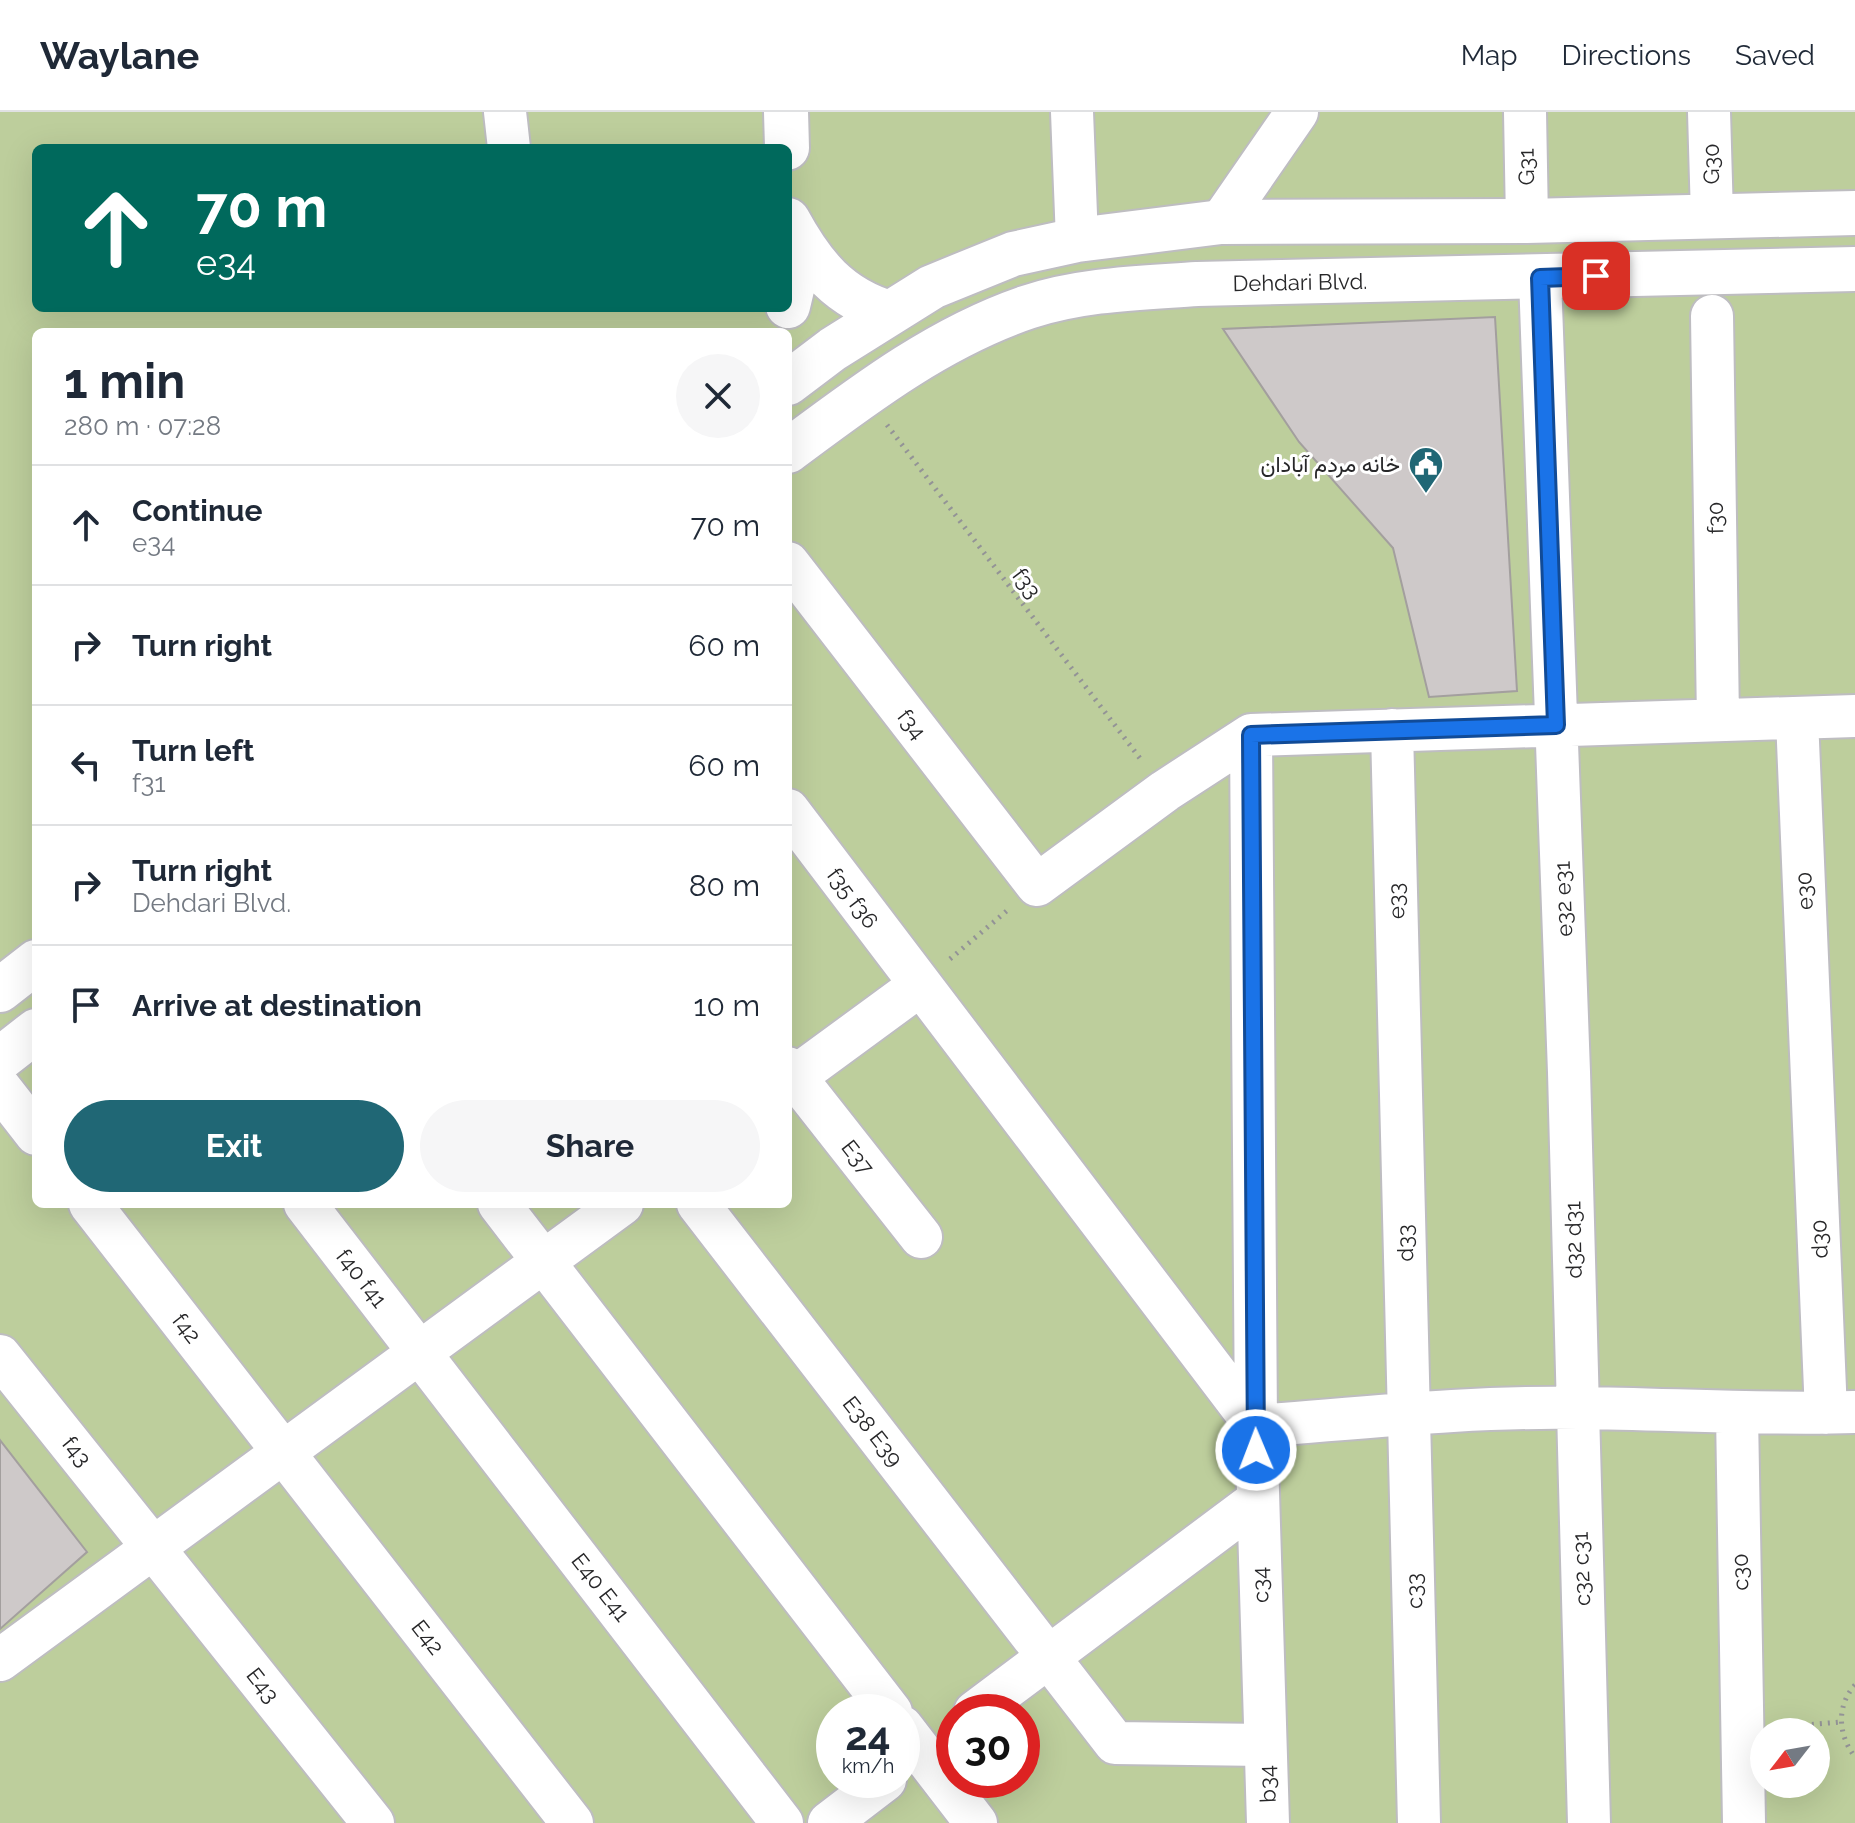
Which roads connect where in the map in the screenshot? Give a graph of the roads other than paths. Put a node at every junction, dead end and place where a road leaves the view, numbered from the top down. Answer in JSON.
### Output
{"nodes":[{"id":1,"x":505,"y":112,"type":"edge"},
{"id":2,"x":786,"y":112,"type":"edge"},
{"id":3,"x":1072,"y":112,"type":"edge"},
{"id":4,"x":1297,"y":112,"type":"edge"},
{"id":5,"x":1525,"y":112,"type":"edge"},
{"id":6,"x":1709,"y":112,"type":"edge"},
{"id":7,"x":509,"y":144,"type":"edge"},
{"id":8,"x":787,"y":144,"type":"edge"},
{"id":9,"x":1855,"y":213,"type":"edge"},
{"id":10,"x":1712,"y":216,"type":"junction"},
{"id":11,"x":1527,"y":221,"type":"junction"},
{"id":12,"x":1221,"y":222,"type":"junction"},
{"id":13,"x":792,"y":227,"type":"edge"},
{"id":14,"x":1077,"y":240,"type":"junction"},
{"id":15,"x":1855,"y":269,"type":"edge"},
{"id":16,"x":1540,"y":278,"type":"junction"},
{"id":17,"x":890,"y":313,"type":"junction"},
{"id":18,"x":1712,"y":316,"type":"dead end"},
{"id":19,"x":792,"y":380,"type":"edge"},
{"id":20,"x":792,"y":448,"type":"edge"},
{"id":21,"x":792,"y":568,"type":"edge"},
{"id":22,"x":1855,"y":716,"type":"edge"},
{"id":23,"x":1797,"y":718,"type":"junction"},
{"id":24,"x":1718,"y":720,"type":"junction"},
{"id":25,"x":1556,"y":725,"type":"junction"},
{"id":26,"x":1392,"y":730,"type":"junction"},
{"id":27,"x":1251,"y":735,"type":"junction"},
{"id":28,"x":792,"y":815,"type":"edge"},
{"id":29,"x":32,"y":965,"type":"edge"},
{"id":30,"x":919,"y":986,"type":"junction"},
{"id":31,"x":0,"y":990,"type":"edge"},
{"id":32,"x":32,"y":1034,"type":"edge"},
{"id":33,"x":0,"y":1059,"type":"edge"},
{"id":34,"x":1811,"y":1065,"type":"joint"},
{"id":35,"x":1401,"y":1072,"type":"joint"},
{"id":36,"x":1569,"y":1072,"type":"joint"},
{"id":37,"x":792,"y":1074,"type":"edge"},
{"id":38,"x":792,"y":1077,"type":"edge"},
{"id":39,"x":0,"y":1088,"type":"edge"},
{"id":40,"x":32,"y":1129,"type":"edge"},
{"id":41,"x":93,"y":1208,"type":"edge"},
{"id":42,"x":308,"y":1208,"type":"edge"},
{"id":43,"x":502,"y":1208,"type":"edge"},
{"id":44,"x":616,"y":1208,"type":"edge"},
{"id":45,"x":701,"y":1208,"type":"edge"},
{"id":46,"x":921,"y":1237,"type":"dead end"},
{"id":47,"x":543,"y":1261,"type":"junction"},
{"id":48,"x":420,"y":1351,"type":"junction"},
{"id":49,"x":0,"y":1356,"type":"edge"},
{"id":50,"x":1577,"y":1408,"type":"junction"},
{"id":51,"x":1841,"y":1412,"type":"edge"},
{"id":52,"x":1409,"y":1414,"type":"junction"},
{"id":53,"x":1737,"y":1414,"type":"junction"},
{"id":54,"x":1256,"y":1426,"type":"junction"},
{"id":55,"x":283,"y":1452,"type":"junction"},
{"id":56,"x":1258,"y":1500,"type":"junction"},
{"id":57,"x":154,"y":1547,"type":"junction"},
{"id":58,"x":1048,"y":1657,"type":"junction"},
{"id":59,"x":0,"y":1660,"type":"edge"},
{"id":60,"x":877,"y":1694,"type":"edge"},
{"id":61,"x":999,"y":1694,"type":"edge"},
{"id":62,"x":920,"y":1744,"type":"edge"},
{"id":63,"x":1265,"y":1745,"type":"junction"},
{"id":64,"x":862,"y":1798,"type":"edge"},
{"id":65,"x":373,"y":1823,"type":"edge"},
{"id":66,"x":572,"y":1823,"type":"edge"},
{"id":67,"x":782,"y":1823,"type":"edge"},
{"id":68,"x":829,"y":1823,"type":"edge"},
{"id":69,"x":976,"y":1823,"type":"edge"},
{"id":70,"x":1268,"y":1823,"type":"edge"},
{"id":71,"x":1419,"y":1823,"type":"edge"},
{"id":72,"x":1589,"y":1823,"type":"edge"},
{"id":73,"x":1744,"y":1823,"type":"edge"}],
"edges":[{"from":1,"to":7,"type":"street"},
{"from":2,"to":8,"type":"main road"},
{"from":3,"to":14,"type":"street"},
{"from":4,"to":12,"type":"street"},
{"from":5,"to":11,"type":"street","name":"G31"},
{"from":6,"to":10,"type":"street","name":"G30"},
{"from":9,"to":10,"type":"main road"},
{"from":10,"to":11,"type":"main road"},
{"from":11,"to":12,"type":"main road"},
{"from":12,"to":14,"type":"main road"},
{"from":13,"to":17,"type":"main road"},
{"from":14,"to":17,"type":"main road"},
{"from":15,"to":16,"type":"main road","name":"Dehdari Blvd."},
{"from":16,"to":20,"type":"main road","name":"Dehdari Blvd."},
{"from":16,"to":25,"type":"street","name":"e32 e31"},
{"from":17,"to":19,"type":"main road"},
{"from":18,"to":24,"type":"street","name":"f30"},
{"from":21,"to":27,"type":"street","name":"f34"},
{"from":22,"to":23,"type":"street"},
{"from":23,"to":24,"type":"street"},
{"from":23,"to":34,"type":"street","name":"e30"},
{"from":24,"to":25,"type":"street"},
{"from":25,"to":26,"type":"street"},
{"from":25,"to":36,"type":"street","name":"e32 e31"},
{"from":26,"to":27,"type":"street"},
{"from":26,"to":35,"type":"street","name":"e33"},
{"from":27,"to":54,"type":"street","name":"c34"},
{"from":28,"to":30,"type":"street","name":"f35 f36"},
{"from":29,"to":31,"type":"main road"},
{"from":30,"to":37,"type":"street"},
{"from":30,"to":54,"type":"street","name":"f35 f36"},
{"from":32,"to":33,"type":"main road"},
{"from":34,"to":51,"type":"street","name":"d30"},
{"from":35,"to":52,"type":"street","name":"d33"},
{"from":36,"to":50,"type":"street","name":"d32 d31"},
{"from":38,"to":46,"type":"street","name":"E37"},
{"from":39,"to":40,"type":"street"},
{"from":41,"to":55,"type":"street","name":"f42"},
{"from":42,"to":48,"type":"street","name":"f40 f41"},
{"from":43,"to":47,"type":"street"},
{"from":44,"to":47,"type":"street"},
{"from":45,"to":58,"type":"street","name":"E38 E39"},
{"from":47,"to":48,"type":"street"},
{"from":47,"to":60,"type":"street"},
{"from":48,"to":55,"type":"street"},
{"from":48,"to":67,"type":"street","name":"E40 E41"},
{"from":49,"to":57,"type":"street","name":"f43"},
{"from":50,"to":52,"type":"street"},
{"from":50,"to":53,"type":"street"},
{"from":50,"to":72,"type":"street","name":"c32 c31"},
{"from":51,"to":53,"type":"street"},
{"from":52,"to":54,"type":"street"},
{"from":52,"to":71,"type":"street","name":"c33"},
{"from":53,"to":73,"type":"street","name":"c30"},
{"from":54,"to":56,"type":"street","name":"c34"},
{"from":55,"to":57,"type":"street"},
{"from":55,"to":66,"type":"street","name":"E42"},
{"from":56,"to":58,"type":"street"},
{"from":56,"to":63,"type":"street","name":"c34"},
{"from":57,"to":59,"type":"street"},
{"from":57,"to":65,"type":"street","name":"E43"},
{"from":58,"to":61,"type":"street"},
{"from":58,"to":63,"type":"street","name":"E38 E39"},
{"from":62,"to":69,"type":"street"},
{"from":63,"to":70,"type":"street","name":"b34"},
{"from":64,"to":68,"type":"street"}]}
